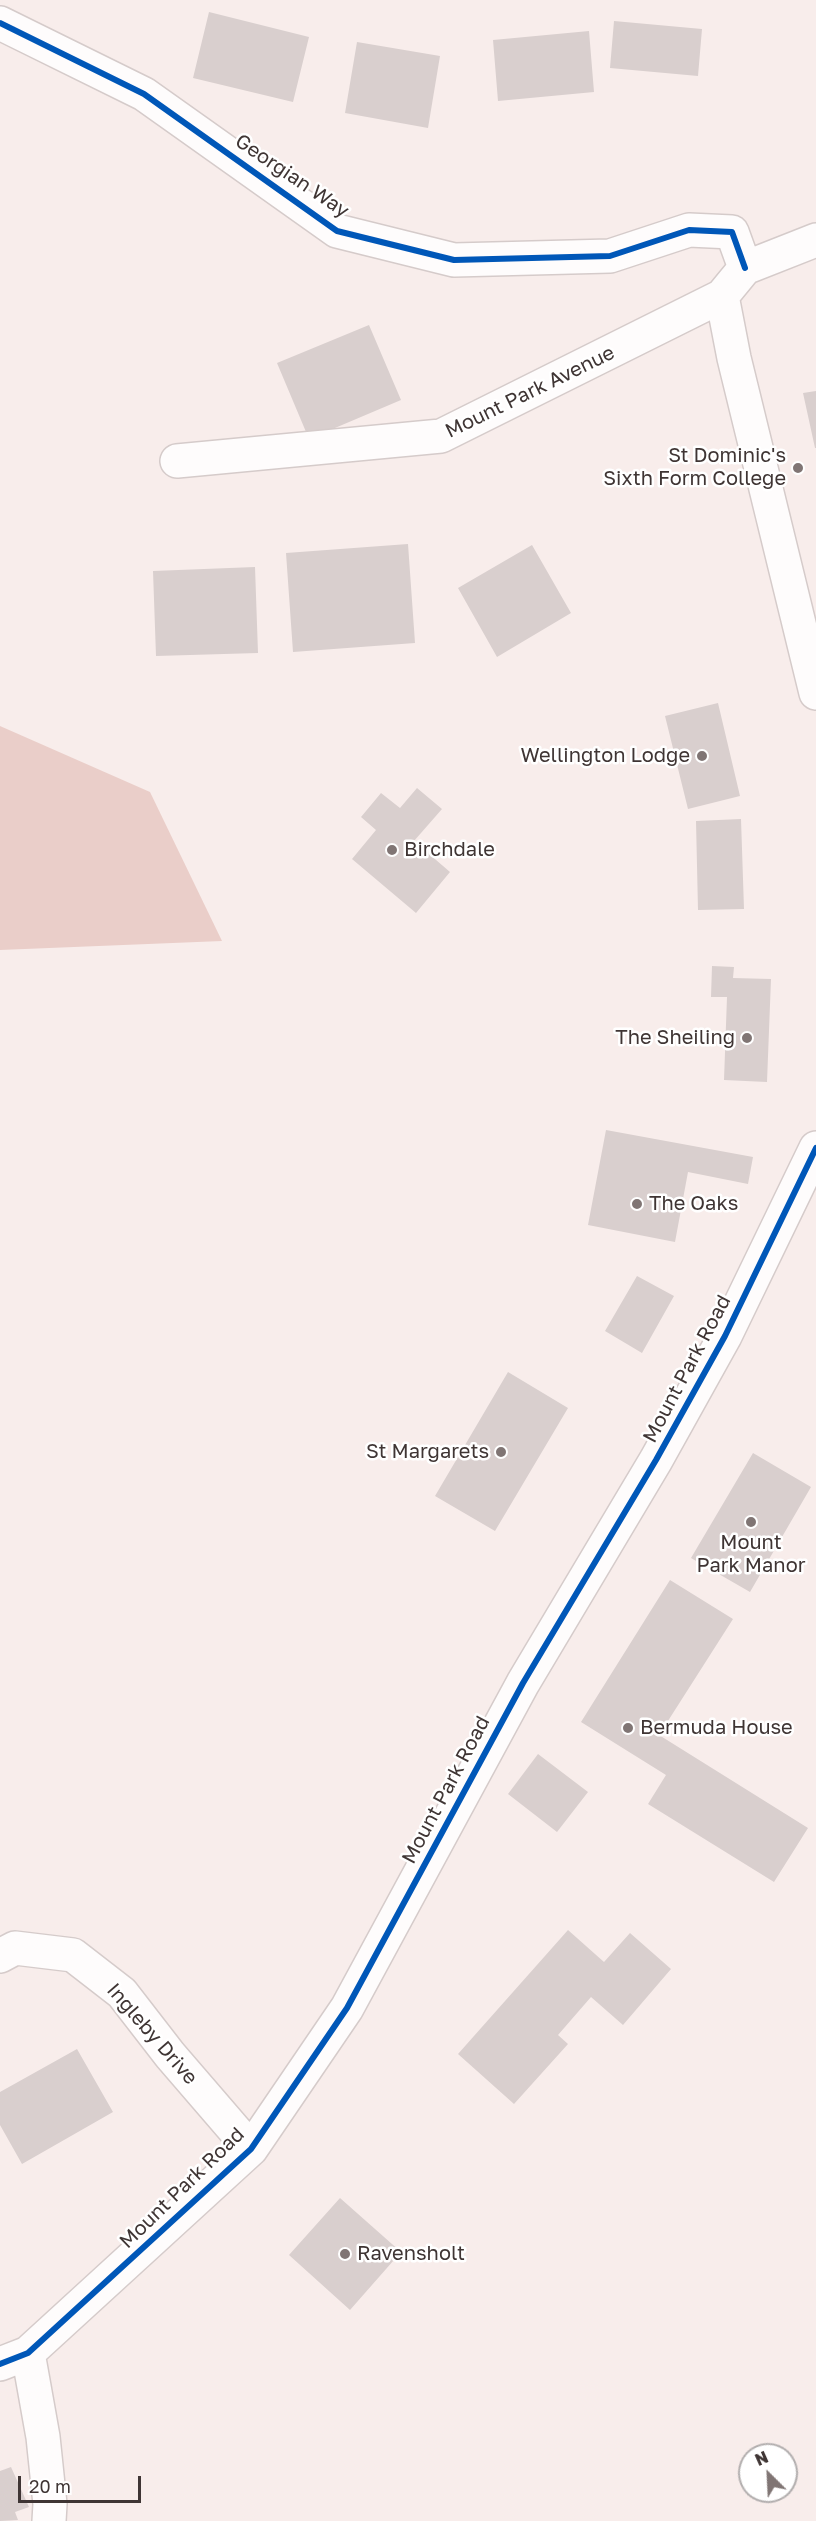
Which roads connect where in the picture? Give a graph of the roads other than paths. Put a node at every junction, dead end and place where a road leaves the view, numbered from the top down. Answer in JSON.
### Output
{"nodes":[{"id":1,"x":0,"y":23,"type":"edge"},
{"id":2,"x":816,"y":240,"type":"edge"},
{"id":3,"x":745,"y":268,"type":"junction"},
{"id":4,"x":722,"y":296,"type":"junction"},
{"id":5,"x":177,"y":461,"type":"dead end"},
{"id":6,"x":816,"y":693,"type":"edge"},
{"id":7,"x":816,"y":1148,"type":"edge"},
{"id":8,"x":805,"y":1195,"type":"edge"},
{"id":9,"x":0,"y":1956,"type":"edge"},
{"id":10,"x":251,"y":2149,"type":"junction"},
{"id":11,"x":14,"y":2358,"type":"edge"},
{"id":12,"x":48,"y":2521,"type":"edge"}],
"edges":[{"from":1,"to":3,"type":"street","name":"Georgian Way"},
{"from":2,"to":3,"type":"street","name":"Mount Park Avenue"},
{"from":3,"to":4,"type":"street","name":"Mount Park Avenue"},
{"from":4,"to":5,"type":"street","name":"Mount Park Avenue"},
{"from":4,"to":6,"type":"street"},
{"from":7,"to":8,"type":"street","name":"Mount Park Road"},
{"from":8,"to":10,"type":"street","name":"Mount Park Road"},
{"from":9,"to":10,"type":"street","name":"Ingleby Drive"},
{"from":10,"to":11,"type":"street","name":"Mount Park Road"},
{"from":11,"to":12,"type":"street","name":"Mount Park Road"}]}
